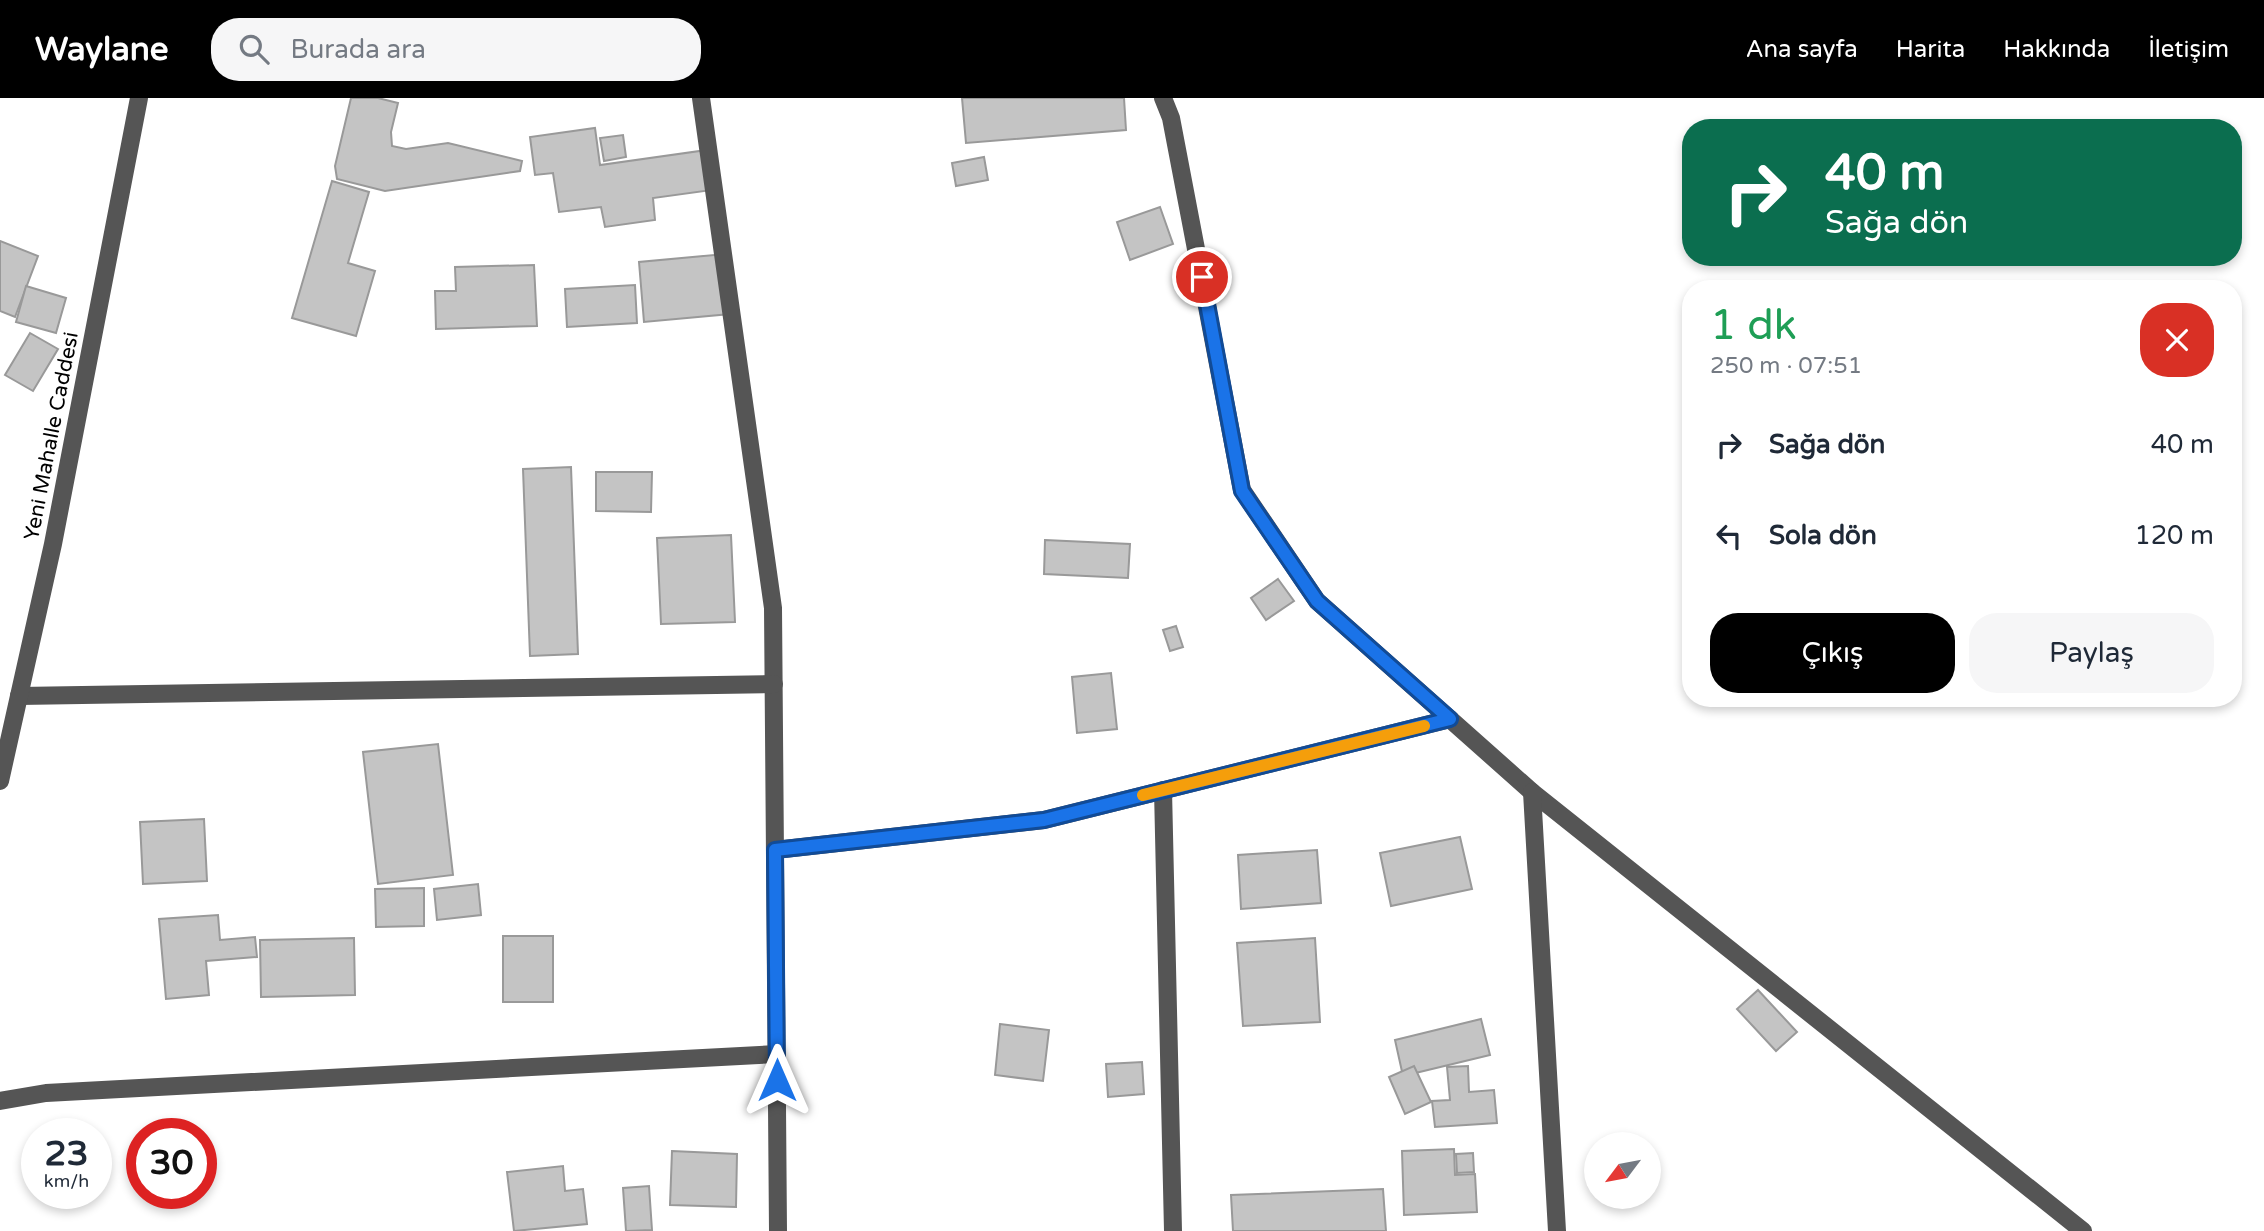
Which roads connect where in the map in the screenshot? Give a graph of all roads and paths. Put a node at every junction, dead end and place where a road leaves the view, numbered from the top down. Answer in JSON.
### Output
{"nodes":[{"id":1,"x":139,"y":98,"type":"edge"},
{"id":2,"x":701,"y":98,"type":"edge"},
{"id":3,"x":1163,"y":98,"type":"edge"},
{"id":4,"x":774,"y":684,"type":"junction"},
{"id":5,"x":19,"y":696,"type":"junction"},
{"id":6,"x":1450,"y":719,"type":"junction"},
{"id":7,"x":0,"y":781,"type":"edge"},
{"id":8,"x":1163,"y":790,"type":"junction"},
{"id":9,"x":1532,"y":792,"type":"junction"},
{"id":10,"x":775,"y":850,"type":"junction"},
{"id":11,"x":777,"y":1054,"type":"junction"},
{"id":12,"x":0,"y":1101,"type":"edge"},
{"id":13,"x":778,"y":1231,"type":"edge"},
{"id":14,"x":1173,"y":1231,"type":"edge"},
{"id":15,"x":1557,"y":1231,"type":"edge"},
{"id":16,"x":2083,"y":1231,"type":"edge"}],
"edges":[{"from":1,"to":5,"type":"street","name":"Yeni Mahalle Caddesi"},
{"from":2,"to":4,"type":"street"},
{"from":3,"to":6,"type":"street"},
{"from":4,"to":5,"type":"street"},
{"from":4,"to":10,"type":"street"},
{"from":5,"to":7,"type":"street","name":"Yeni Mahalle Caddesi"},
{"from":6,"to":8,"type":"street"},
{"from":6,"to":9,"type":"street"},
{"from":8,"to":10,"type":"street"},
{"from":8,"to":14,"type":"street"},
{"from":9,"to":15,"type":"street"},
{"from":9,"to":16,"type":"street"},
{"from":10,"to":11,"type":"street"},
{"from":11,"to":12,"type":"street"},
{"from":11,"to":13,"type":"street"}]}
